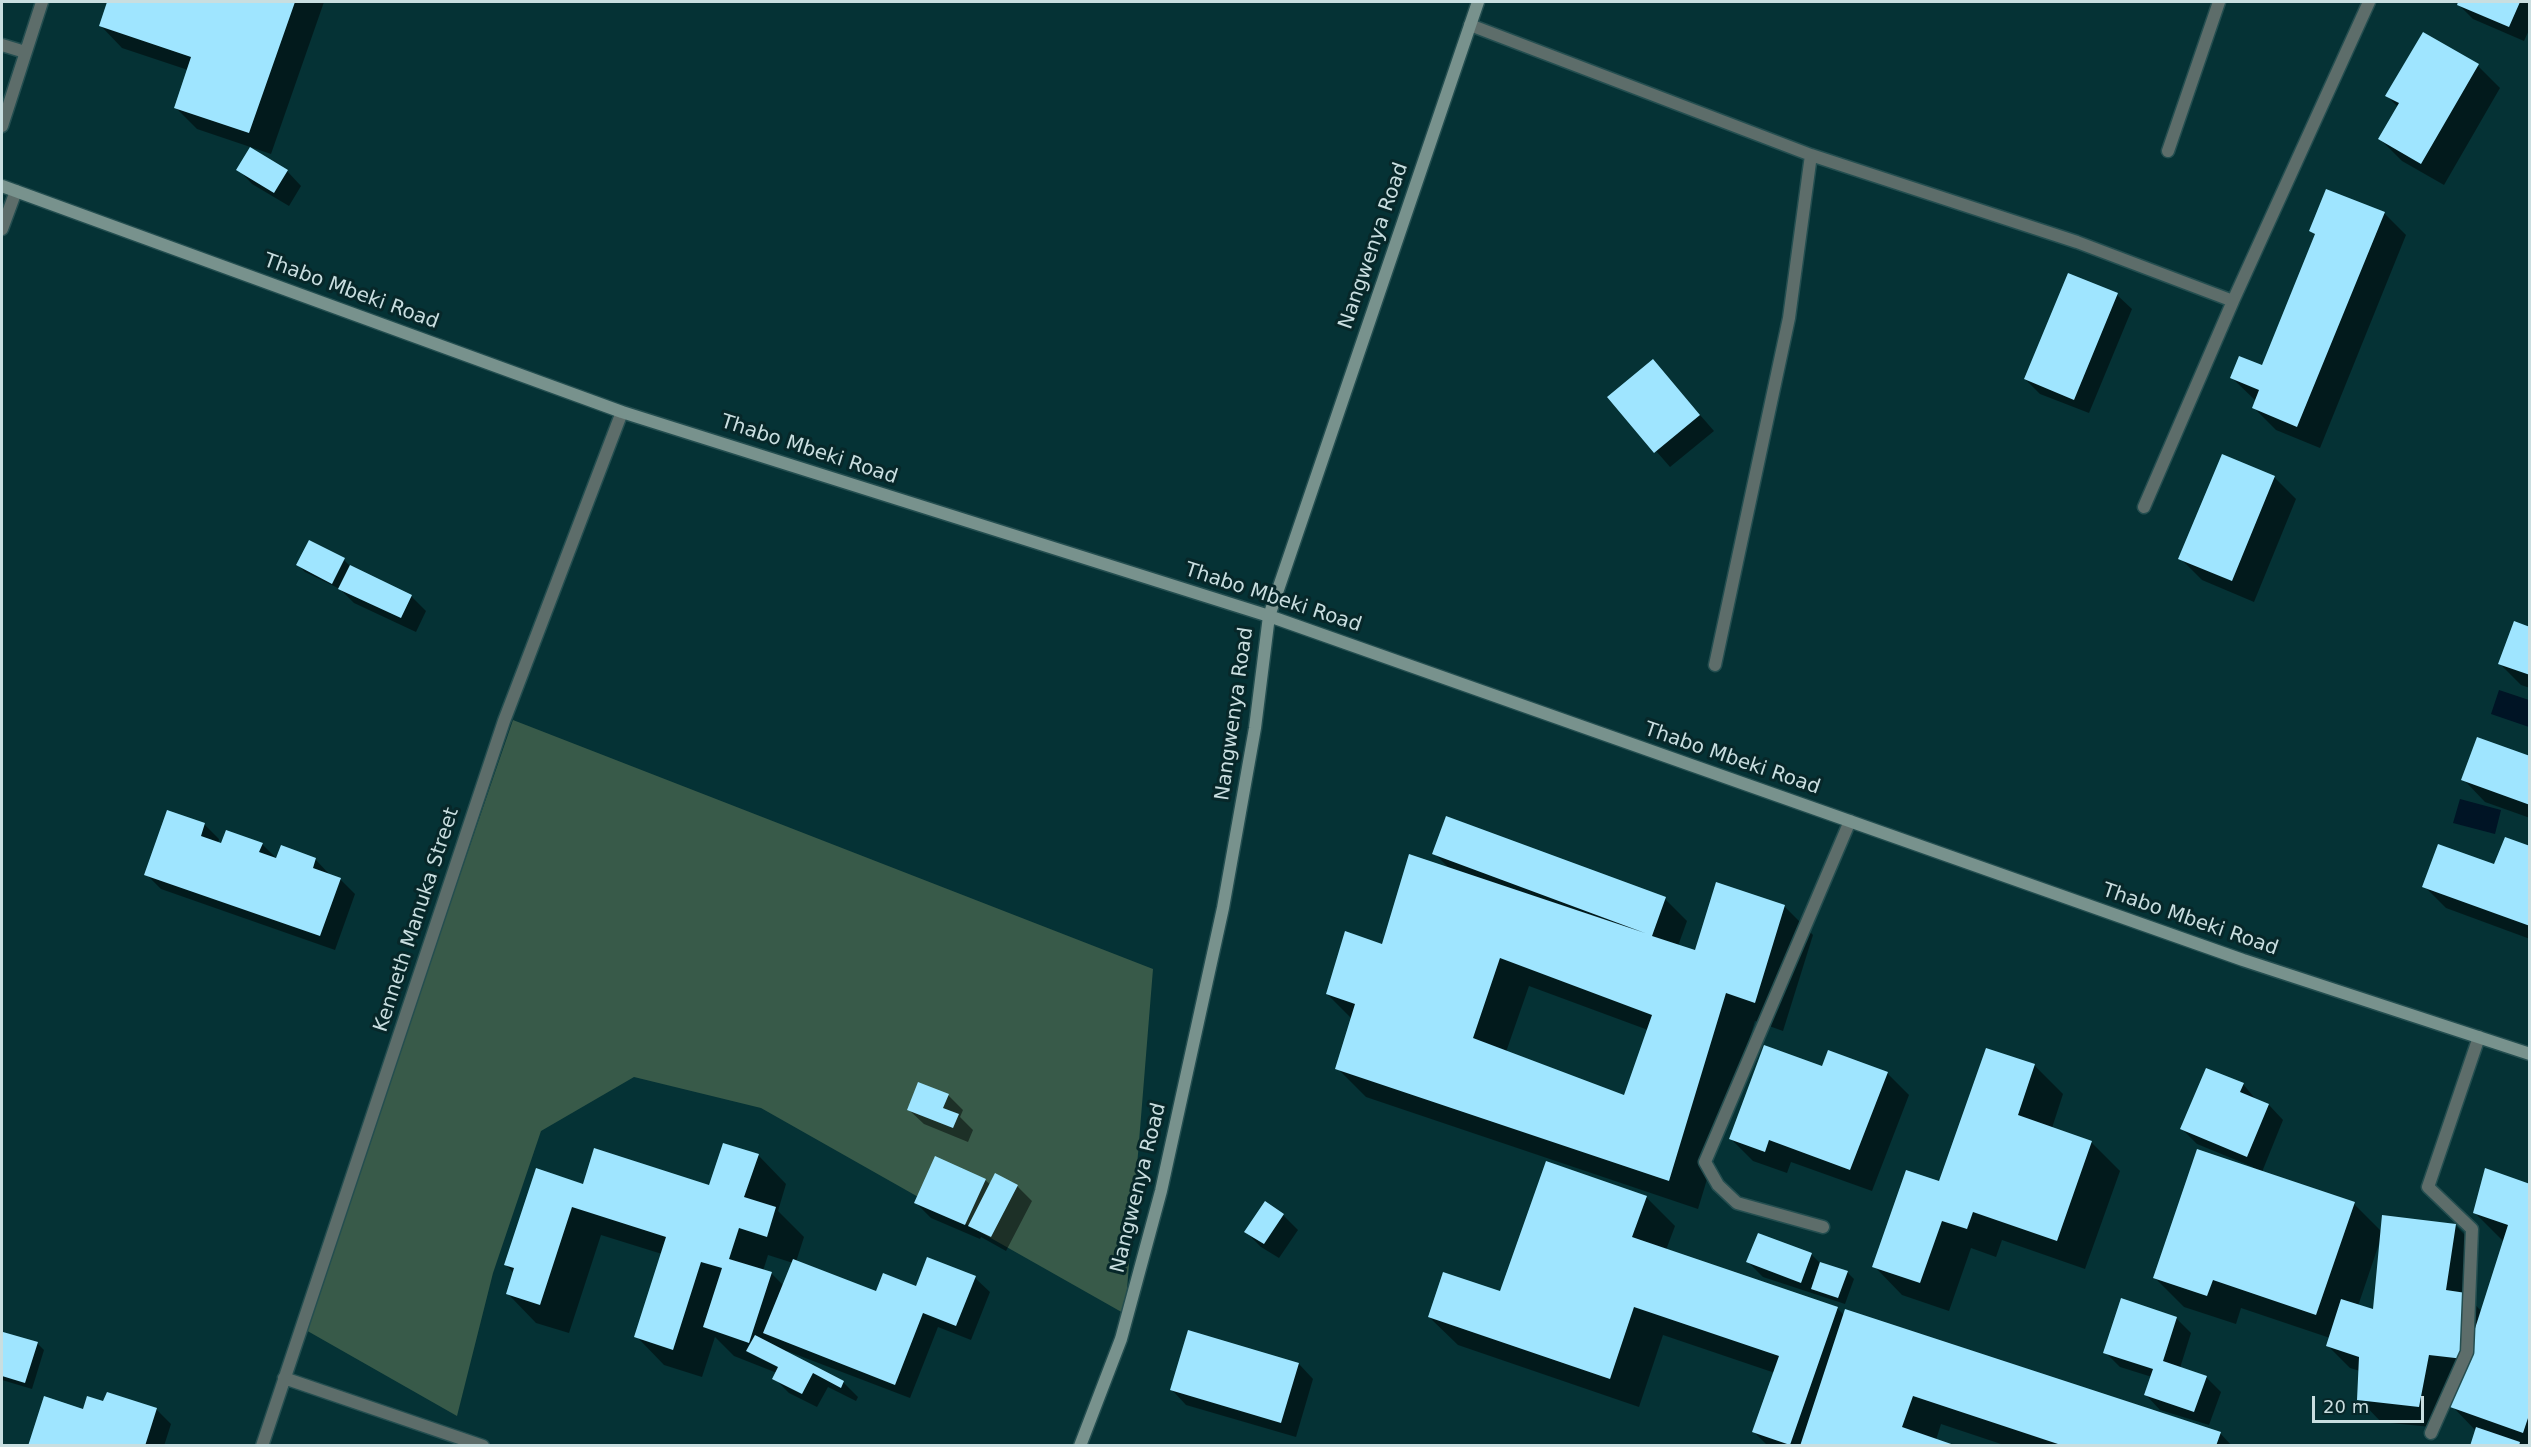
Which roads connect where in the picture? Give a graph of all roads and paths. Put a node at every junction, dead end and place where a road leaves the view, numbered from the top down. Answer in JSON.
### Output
{"nodes":[{"id":1,"x":42,"y":2,"type":"edge"},
{"id":2,"x":1478,"y":2,"type":"edge"},
{"id":3,"x":2219,"y":2,"type":"edge"},
{"id":4,"x":2369,"y":2,"type":"edge"},
{"id":5,"x":1470,"y":25,"type":"junction"},
{"id":6,"x":2,"y":45,"type":"edge"},
{"id":7,"x":25,"y":52,"type":"junction"},
{"id":8,"x":2,"y":126,"type":"edge"},
{"id":9,"x":2168,"y":151,"type":"dead end"},
{"id":10,"x":1811,"y":155,"type":"junction"},
{"id":11,"x":2,"y":186,"type":"edge"},
{"id":12,"x":16,"y":191,"type":"junction"},
{"id":13,"x":2,"y":229,"type":"edge"},
{"id":14,"x":2234,"y":301,"type":"junction"},
{"id":15,"x":622,"y":412,"type":"junction"},
{"id":16,"x":2144,"y":507,"type":"dead end"},
{"id":17,"x":1269,"y":616,"type":"junction"},
{"id":18,"x":1715,"y":665,"type":"dead end"},
{"id":19,"x":1850,"y":821,"type":"junction"},
{"id":20,"x":2478,"y":1037,"type":"junction"},
{"id":21,"x":2529,"y":1054,"type":"edge"},
{"id":22,"x":1823,"y":1227,"type":"dead end"},
{"id":23,"x":284,"y":1378,"type":"junction"},
{"id":24,"x":2431,"y":1433,"type":"dead end"},
{"id":25,"x":262,"y":1446,"type":"edge"},
{"id":26,"x":483,"y":1446,"type":"edge"},
{"id":27,"x":1080,"y":1446,"type":"edge"}],
"edges":[{"from":1,"to":7,"type":"street"},
{"from":2,"to":5,"type":"main road","name":"Nangwenya Road"},
{"from":3,"to":9,"type":"street"},
{"from":4,"to":14,"type":"street"},
{"from":5,"to":10,"type":"street"},
{"from":5,"to":17,"type":"main road","name":"Nangwenya Road"},
{"from":6,"to":7,"type":"street"},
{"from":7,"to":8,"type":"street"},
{"from":10,"to":14,"type":"street"},
{"from":10,"to":18,"type":"street"},
{"from":11,"to":12,"type":"main road","name":"Thabo Mbeki Road"},
{"from":12,"to":13,"type":"street"},
{"from":12,"to":15,"type":"main road","name":"Thabo Mbeki Road"},
{"from":14,"to":16,"type":"street"},
{"from":15,"to":17,"type":"main road","name":"Thabo Mbeki Road"},
{"from":15,"to":23,"type":"street","name":"Kenneth Manuka Street"},
{"from":17,"to":19,"type":"main road","name":"Thabo Mbeki Road"},
{"from":17,"to":27,"type":"main road","name":"Nangwenya Road"},
{"from":19,"to":20,"type":"main road","name":"Thabo Mbeki Road"},
{"from":19,"to":22,"type":"street"},
{"from":20,"to":21,"type":"main road","name":"Thabo Mbeki Road"},
{"from":20,"to":24,"type":"street"},
{"from":23,"to":25,"type":"street","name":"Kenneth Manuka Street"},
{"from":23,"to":26,"type":"street"}]}
